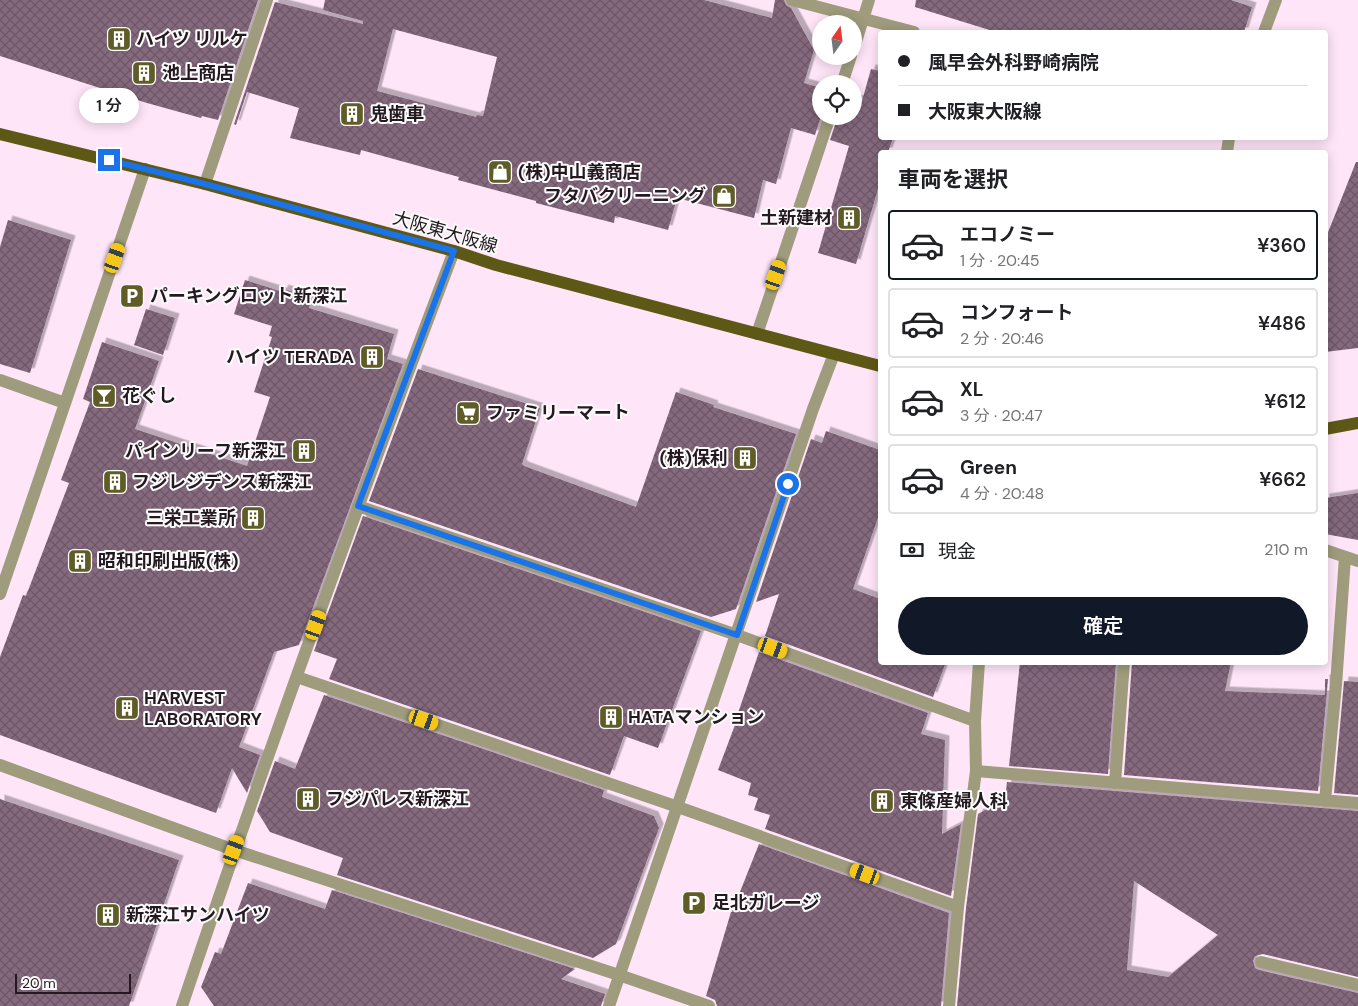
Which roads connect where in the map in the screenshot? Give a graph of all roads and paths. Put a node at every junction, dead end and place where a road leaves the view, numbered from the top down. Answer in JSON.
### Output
{"nodes":[{"id":1,"x":267,"y":0,"type":"edge"},
{"id":2,"x":792,"y":0,"type":"edge"},
{"id":3,"x":869,"y":0,"type":"edge"},
{"id":4,"x":1276,"y":0,"type":"edge"},
{"id":5,"x":864,"y":19,"type":"junction"},
{"id":6,"x":862,"y":25,"type":"edge"},
{"id":7,"x":906,"y":30,"type":"edge"},
{"id":8,"x":1265,"y":30,"type":"edge"},
{"id":9,"x":827,"y":125,"type":"edge"},
{"id":10,"x":0,"y":134,"type":"edge"},
{"id":11,"x":145,"y":169,"type":"junction"},
{"id":12,"x":205,"y":184,"type":"junction"},
{"id":13,"x":454,"y":251,"type":"junction"},
{"id":14,"x":757,"y":334,"type":"junction"},
{"id":15,"x":834,"y":354,"type":"junction"},
{"id":16,"x":878,"y":365,"type":"edge"},
{"id":17,"x":0,"y":380,"type":"edge"},
{"id":18,"x":65,"y":403,"type":"junction"},
{"id":19,"x":1358,"y":423,"type":"edge"},
{"id":20,"x":1328,"y":428,"type":"edge"},
{"id":21,"x":358,"y":506,"type":"junction"},
{"id":22,"x":1328,"y":551,"type":"edge"},
{"id":23,"x":1345,"y":557,"type":"junction"},
{"id":24,"x":1358,"y":561,"type":"edge"},
{"id":25,"x":0,"y":594,"type":"edge"},
{"id":26,"x":737,"y":635,"type":"junction"},
{"id":27,"x":979,"y":665,"type":"edge"},
{"id":28,"x":1124,"y":665,"type":"edge"},
{"id":29,"x":297,"y":677,"type":"junction"},
{"id":30,"x":975,"y":721,"type":"junction"},
{"id":31,"x":0,"y":765,"type":"edge"},
{"id":32,"x":976,"y":771,"type":"junction"},
{"id":33,"x":1115,"y":783,"type":"junction"},
{"id":34,"x":1325,"y":800,"type":"junction"},
{"id":35,"x":1358,"y":803,"type":"edge"},
{"id":36,"x":678,"y":807,"type":"junction"},
{"id":37,"x":234,"y":850,"type":"junction"},
{"id":38,"x":958,"y":907,"type":"junction"},
{"id":39,"x":1261,"y":962,"type":"dead end"},
{"id":40,"x":619,"y":975,"type":"junction"},
{"id":41,"x":1358,"y":985,"type":"edge"},
{"id":42,"x":182,"y":1006,"type":"edge"},
{"id":43,"x":609,"y":1006,"type":"edge"},
{"id":44,"x":708,"y":1006,"type":"edge"},
{"id":45,"x":949,"y":1006,"type":"edge"}],
"edges":[{"from":1,"to":12,"type":"street"},
{"from":2,"to":5,"type":"street"},
{"from":3,"to":5,"type":"street"},
{"from":4,"to":8,"type":"street"},
{"from":5,"to":6,"type":"street"},
{"from":5,"to":7,"type":"street"},
{"from":9,"to":14,"type":"street"},
{"from":10,"to":11,"type":"main road","name":"大阪東大阪線"},
{"from":11,"to":12,"type":"main road","name":"大阪東大阪線"},
{"from":11,"to":18,"type":"street"},
{"from":12,"to":13,"type":"main road","name":"大阪東大阪線"},
{"from":13,"to":14,"type":"main road","name":"大阪東大阪線"},
{"from":13,"to":21,"type":"street"},
{"from":14,"to":15,"type":"main road","name":"大阪東大阪線"},
{"from":15,"to":16,"type":"main road","name":"大阪東大阪線"},
{"from":15,"to":26,"type":"street"},
{"from":17,"to":18,"type":"street"},
{"from":18,"to":25,"type":"street"},
{"from":19,"to":20,"type":"main road"},
{"from":21,"to":26,"type":"street"},
{"from":21,"to":29,"type":"street"},
{"from":22,"to":23,"type":"street"},
{"from":23,"to":24,"type":"street"},
{"from":23,"to":34,"type":"street"},
{"from":26,"to":30,"type":"street"},
{"from":26,"to":36,"type":"street"},
{"from":27,"to":30,"type":"street"},
{"from":28,"to":33,"type":"street"},
{"from":29,"to":36,"type":"street"},
{"from":29,"to":37,"type":"street"},
{"from":30,"to":32,"type":"street"},
{"from":31,"to":37,"type":"street"},
{"from":32,"to":33,"type":"street"},
{"from":32,"to":38,"type":"street"},
{"from":33,"to":34,"type":"street"},
{"from":34,"to":35,"type":"street"},
{"from":36,"to":38,"type":"street"},
{"from":36,"to":40,"type":"street"},
{"from":37,"to":40,"type":"street"},
{"from":37,"to":42,"type":"street"},
{"from":38,"to":45,"type":"street"},
{"from":39,"to":41,"type":"street"},
{"from":40,"to":43,"type":"street"},
{"from":40,"to":44,"type":"street"}]}
